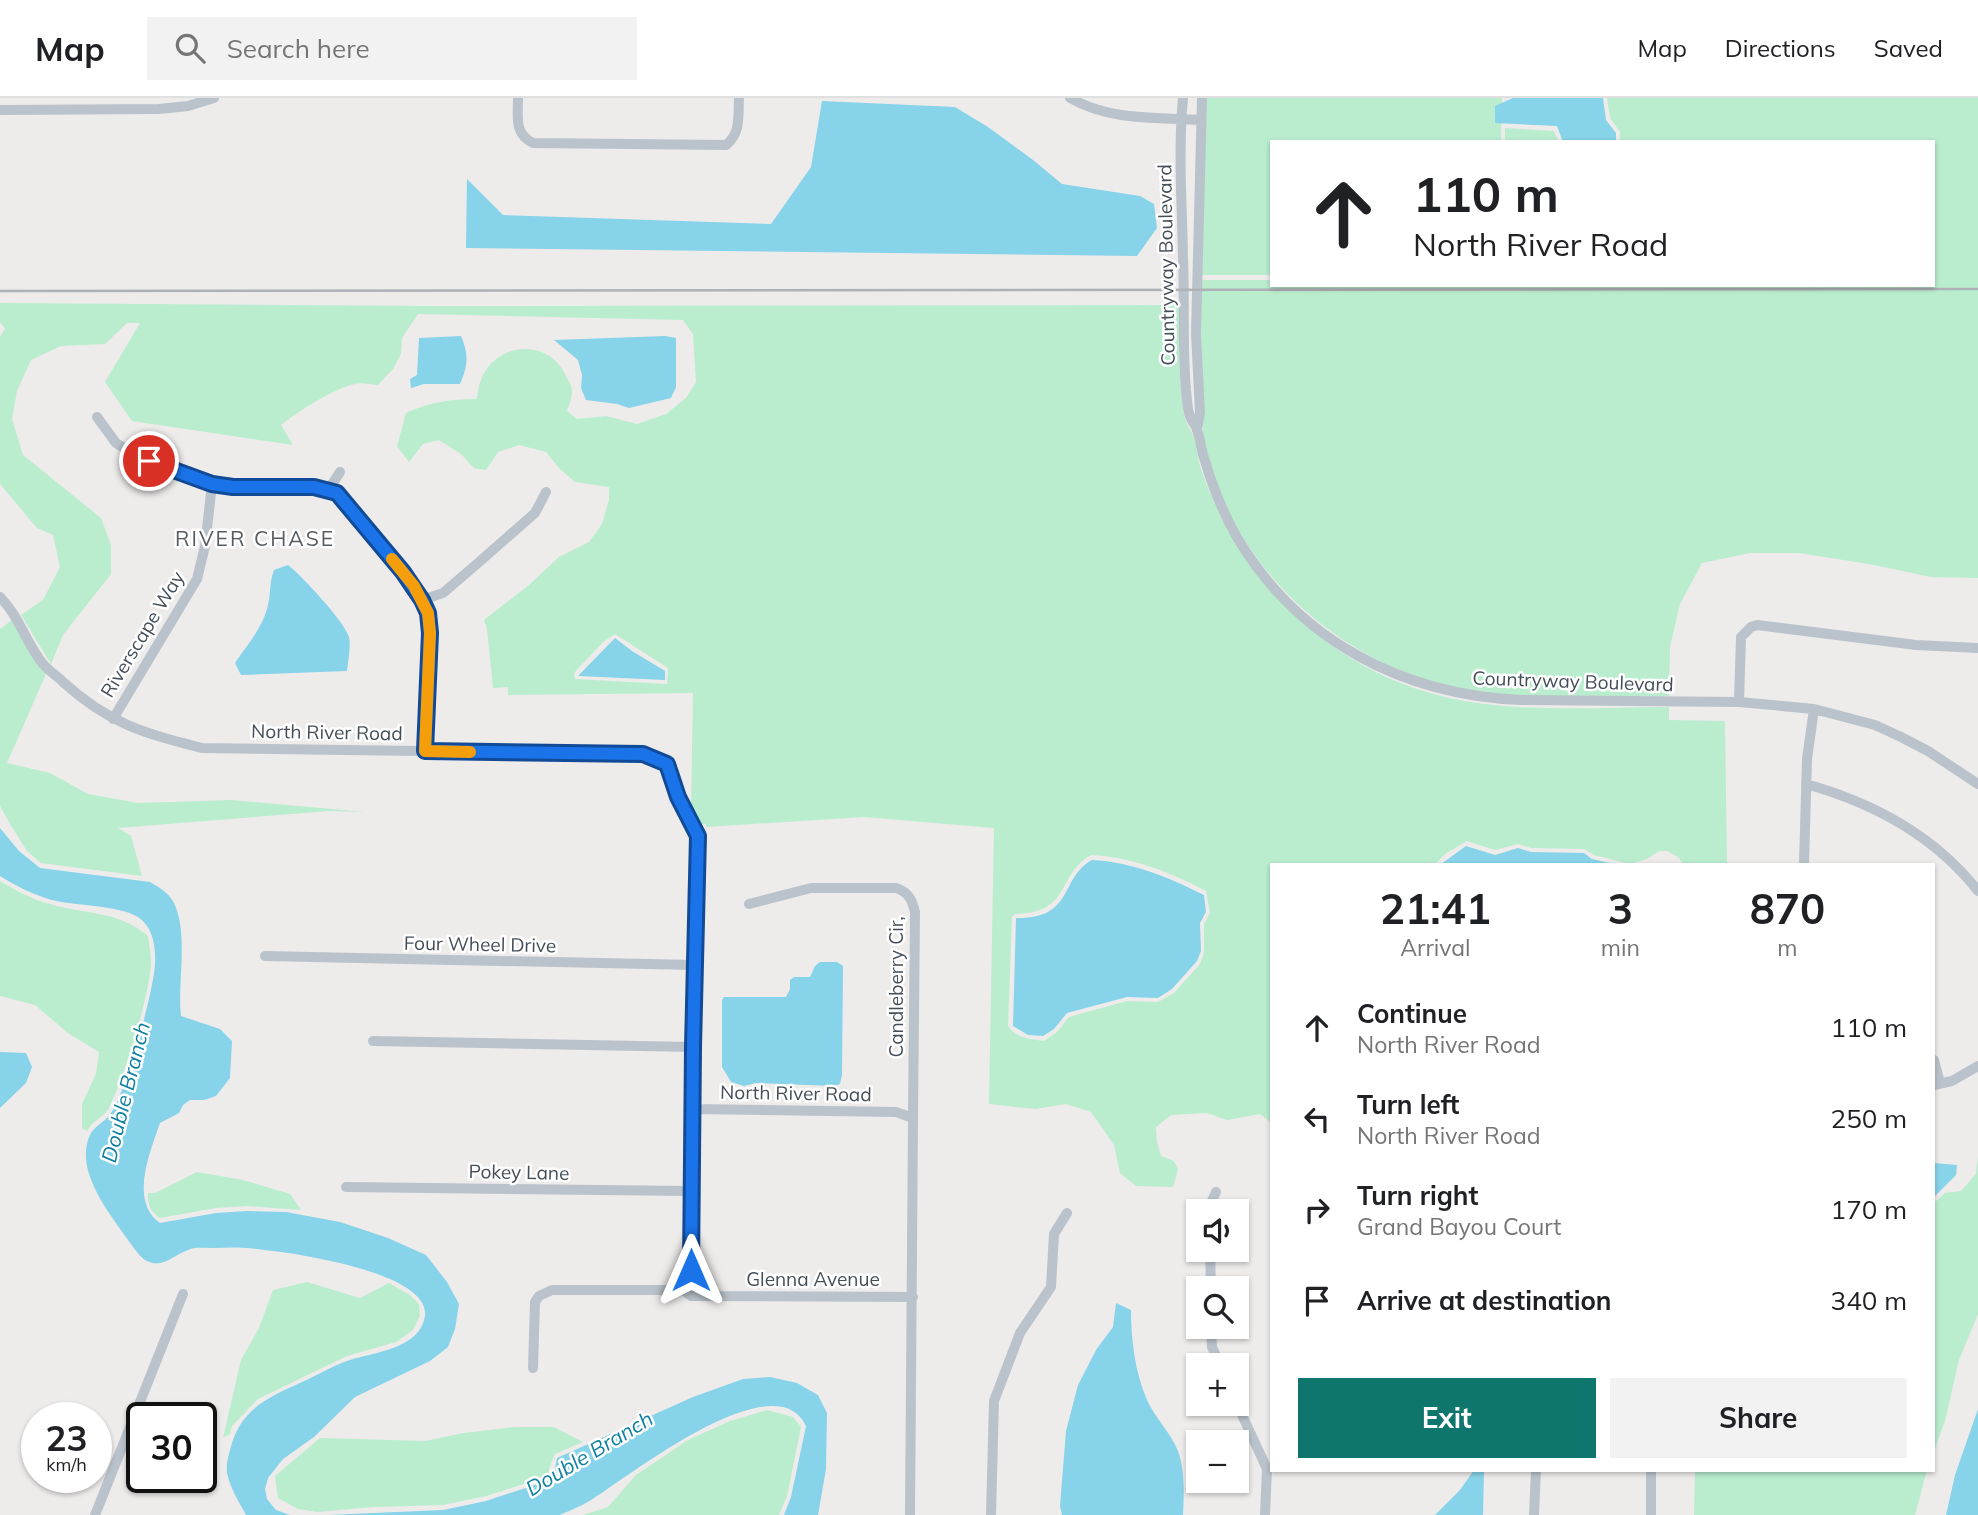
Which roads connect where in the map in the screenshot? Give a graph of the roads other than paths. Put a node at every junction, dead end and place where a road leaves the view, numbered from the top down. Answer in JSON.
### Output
{"nodes":[{"id":1,"x":214,"y":98,"type":"edge"},
{"id":2,"x":518,"y":98,"type":"edge"},
{"id":3,"x":739,"y":98,"type":"edge"},
{"id":4,"x":1070,"y":98,"type":"edge"},
{"id":5,"x":1183,"y":98,"type":"edge"},
{"id":6,"x":1202,"y":98,"type":"edge"},
{"id":7,"x":0,"y":110,"type":"edge"},
{"id":8,"x":1181,"y":119,"type":"junction"},
{"id":9,"x":1200,"y":120,"type":"junction"},
{"id":10,"x":97,"y":417,"type":"dead end"},
{"id":11,"x":1197,"y":429,"type":"junction"},
{"id":12,"x":340,"y":472,"type":"dead end"},
{"id":13,"x":212,"y":484,"type":"junction"},
{"id":14,"x":328,"y":489,"type":"junction"},
{"id":15,"x":546,"y":492,"type":"dead end"},
{"id":16,"x":0,"y":597,"type":"edge"},
{"id":17,"x":422,"y":600,"type":"junction"},
{"id":18,"x":1978,"y":648,"type":"edge"},
{"id":19,"x":1740,"y":702,"type":"junction"},
{"id":20,"x":1814,"y":709,"type":"junction"},
{"id":21,"x":113,"y":719,"type":"junction"},
{"id":22,"x":425,"y":751,"type":"junction"},
{"id":23,"x":1806,"y":784,"type":"junction"},
{"id":24,"x":1978,"y":784,"type":"edge"},
{"id":25,"x":1804,"y":863,"type":"edge"},
{"id":26,"x":1978,"y":891,"type":"edge"},
{"id":27,"x":749,"y":904,"type":"dead end"},
{"id":28,"x":265,"y":956,"type":"dead end"},
{"id":29,"x":695,"y":965,"type":"junction"},
{"id":30,"x":373,"y":1041,"type":"dead end"},
{"id":31,"x":693,"y":1047,"type":"junction"},
{"id":32,"x":1978,"y":1066,"type":"edge"},
{"id":33,"x":1937,"y":1084,"type":"edge"},
{"id":34,"x":692,"y":1109,"type":"junction"},
{"id":35,"x":913,"y":1118,"type":"junction"},
{"id":36,"x":346,"y":1187,"type":"dead end"},
{"id":37,"x":691,"y":1191,"type":"junction"},
{"id":38,"x":1216,"y":1192,"type":"dead end"},
{"id":39,"x":1214,"y":1199,"type":"edge"},
{"id":40,"x":1067,"y":1213,"type":"dead end"},
{"id":41,"x":183,"y":1294,"type":"dead end"},
{"id":42,"x":691,"y":1296,"type":"junction"},
{"id":43,"x":913,"y":1297,"type":"junction"},
{"id":44,"x":533,"y":1368,"type":"dead end"},
{"id":45,"x":1243,"y":1416,"type":"edge"},
{"id":46,"x":1270,"y":1469,"type":"edge"},
{"id":47,"x":1536,"y":1472,"type":"edge"},
{"id":48,"x":1651,"y":1472,"type":"edge"},
{"id":49,"x":95,"y":1515,"type":"edge"},
{"id":50,"x":910,"y":1515,"type":"edge"},
{"id":51,"x":991,"y":1515,"type":"edge"},
{"id":52,"x":1265,"y":1515,"type":"edge"},
{"id":53,"x":1534,"y":1515,"type":"edge"},
{"id":54,"x":1651,"y":1515,"type":"edge"}],
"edges":[{"from":1,"to":7,"type":"street"},
{"from":2,"to":3,"type":"street"},
{"from":4,"to":8,"type":"street"},
{"from":5,"to":8,"type":"street","name":"Countryway Boulevard"},
{"from":6,"to":9,"type":"street","name":"Countryway Boulevard"},
{"from":8,"to":9,"type":"street"},
{"from":8,"to":11,"type":"street","name":"Countryway Boulevard"},
{"from":9,"to":11,"type":"street","name":"Countryway Boulevard"},
{"from":10,"to":13,"type":"street"},
{"from":11,"to":19,"type":"street","name":"Countryway Boulevard"},
{"from":12,"to":14,"type":"street"},
{"from":13,"to":14,"type":"street"},
{"from":13,"to":21,"type":"street","name":"Riverscape Way"},
{"from":14,"to":17,"type":"street"},
{"from":15,"to":17,"type":"street"},
{"from":16,"to":21,"type":"street","name":"North River Road"},
{"from":17,"to":22,"type":"street"},
{"from":18,"to":19,"type":"street"},
{"from":19,"to":20,"type":"street","name":"Countryway Boulevard"},
{"from":20,"to":23,"type":"street"},
{"from":20,"to":24,"type":"street","name":"Countryway Boulevard"},
{"from":21,"to":22,"type":"street","name":"North River Road"},
{"from":22,"to":29,"type":"street","name":"North River Road"},
{"from":23,"to":25,"type":"street"},
{"from":23,"to":26,"type":"street"},
{"from":27,"to":35,"type":"street","name":"Candleberry Cir,"},
{"from":28,"to":29,"type":"street","name":"Four Wheel Drive"},
{"from":29,"to":31,"type":"street","name":"North River Road"},
{"from":30,"to":31,"type":"street"},
{"from":31,"to":34,"type":"street","name":"North River Road"},
{"from":32,"to":33,"type":"street"},
{"from":34,"to":35,"type":"street","name":"North River Road"},
{"from":34,"to":37,"type":"street"},
{"from":35,"to":43,"type":"street"},
{"from":36,"to":37,"type":"street","name":"Pokey Lane"},
{"from":37,"to":42,"type":"street"},
{"from":38,"to":39,"type":"street"},
{"from":40,"to":51,"type":"street"},
{"from":41,"to":49,"type":"street"},
{"from":42,"to":43,"type":"street","name":"Glenna Avenue"},
{"from":42,"to":44,"type":"street","name":"Glenna Avenue"},
{"from":43,"to":50,"type":"street"},
{"from":45,"to":46,"type":"street"},
{"from":46,"to":52,"type":"street"},
{"from":47,"to":53,"type":"street"},
{"from":48,"to":54,"type":"street"}]}
